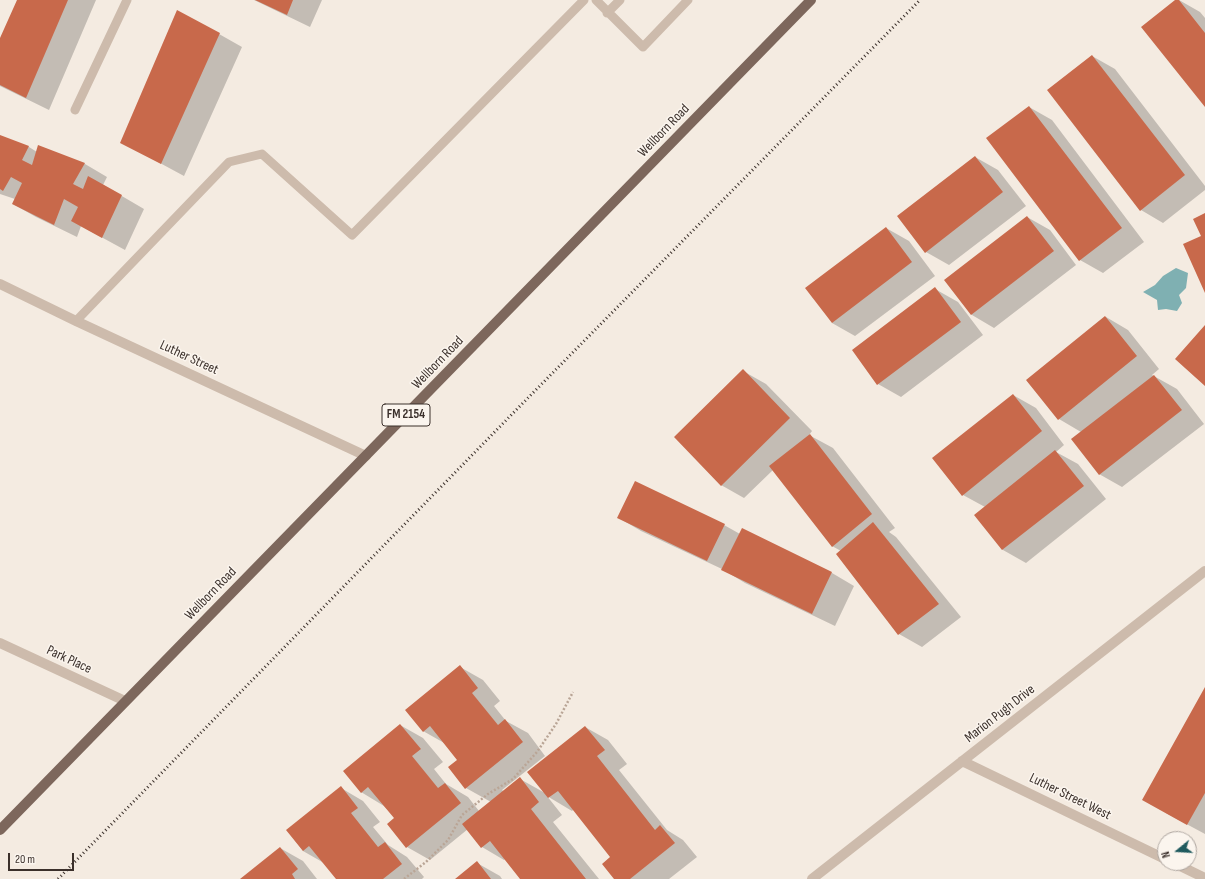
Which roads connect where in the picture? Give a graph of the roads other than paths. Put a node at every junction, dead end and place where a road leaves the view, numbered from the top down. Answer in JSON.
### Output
{"nodes":[{"id":1,"x":126,"y":0,"type":"edge"},
{"id":2,"x":584,"y":0,"type":"edge"},
{"id":3,"x":596,"y":0,"type":"edge"},
{"id":4,"x":620,"y":0,"type":"edge"},
{"id":5,"x":688,"y":0,"type":"edge"},
{"id":6,"x":811,"y":0,"type":"edge"},
{"id":7,"x":608,"y":13,"type":"junction"},
{"id":8,"x":75,"y":110,"type":"dead end"},
{"id":9,"x":0,"y":284,"type":"edge"},
{"id":10,"x":76,"y":321,"type":"junction"},
{"id":11,"x":366,"y":456,"type":"junction"},
{"id":12,"x":1205,"y":571,"type":"edge"},
{"id":13,"x":0,"y":643,"type":"edge"},
{"id":14,"x":125,"y":701,"type":"junction"},
{"id":15,"x":962,"y":761,"type":"junction"},
{"id":16,"x":0,"y":830,"type":"edge"},
{"id":17,"x":1157,"y":855,"type":"edge"},
{"id":18,"x":1191,"y":871,"type":"edge"},
{"id":19,"x":1205,"y":878,"type":"edge"},
{"id":20,"x":812,"y":879,"type":"edge"}],
"edges":[{"from":1,"to":8,"type":"lane"},
{"from":2,"to":10,"type":"lane"},
{"from":3,"to":7,"type":"lane"},
{"from":4,"to":7,"type":"lane"},
{"from":5,"to":7,"type":"lane"},
{"from":6,"to":11,"type":"main road","name":"Wellborn Road","number":"FM 2154"},
{"from":9,"to":10,"type":"street","name":"Luther Street"},
{"from":10,"to":11,"type":"street","name":"Luther Street"},
{"from":11,"to":14,"type":"main road","name":"Wellborn Road","number":"FM 2154"},
{"from":12,"to":15,"type":"street","name":"Marion Pugh Drive"},
{"from":13,"to":14,"type":"street","name":"Park Place"},
{"from":14,"to":16,"type":"main road","name":"Wellborn Road","number":"FM 2154"},
{"from":15,"to":17,"type":"street","name":"Luther Street West"},
{"from":15,"to":20,"type":"street","name":"Marion Pugh Drive"},
{"from":18,"to":19,"type":"street"}]}
